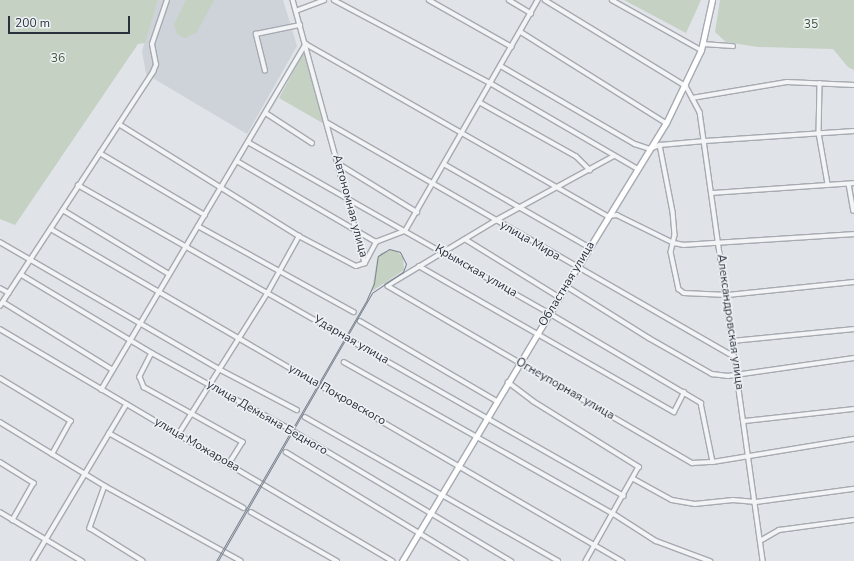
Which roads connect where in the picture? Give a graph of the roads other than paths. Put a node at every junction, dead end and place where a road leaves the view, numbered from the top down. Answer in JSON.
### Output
{"nodes":[{"id":1,"x":166,"y":0,"type":"edge"},
{"id":2,"x":292,"y":0,"type":"edge"},
{"id":3,"x":324,"y":0,"type":"edge"},
{"id":4,"x":334,"y":0,"type":"edge"},
{"id":5,"x":429,"y":0,"type":"edge"},
{"id":6,"x":509,"y":0,"type":"edge"},
{"id":7,"x":538,"y":0,"type":"edge"},
{"id":8,"x":545,"y":0,"type":"edge"},
{"id":9,"x":612,"y":0,"type":"edge"},
{"id":10,"x":712,"y":0,"type":"edge"},
{"id":11,"x":296,"y":12,"type":"junction"},
{"id":12,"x":532,"y":13,"type":"junction"},
{"id":13,"x":300,"y":25,"type":"junction"},
{"id":14,"x":521,"y":32,"type":"junction"},
{"id":15,"x":306,"y":44,"type":"junction"},
{"id":16,"x":703,"y":44,"type":"junction"},
{"id":17,"x":733,"y":46,"type":"dead end"},
{"id":18,"x":512,"y":47,"type":"junction"},
{"id":19,"x":701,"y":50,"type":"junction"},
{"id":20,"x":501,"y":66,"type":"junction"},
{"id":21,"x":265,"y":71,"type":"dead end"},
{"id":22,"x":820,"y":83,"type":"junction"},
{"id":23,"x":492,"y":84,"type":"junction"},
{"id":24,"x":686,"y":86,"type":"junction"},
{"id":25,"x":854,"y":86,"type":"edge"},
{"id":26,"x":692,"y":98,"type":"junction"},
{"id":27,"x":481,"y":102,"type":"junction"},
{"id":28,"x":266,"y":113,"type":"junction"},
{"id":29,"x":328,"y":123,"type":"junction"},
{"id":30,"x":666,"y":123,"type":"junction"},
{"id":31,"x":118,"y":124,"type":"junction"},
{"id":32,"x":854,"y":131,"type":"edge"},
{"id":33,"x":462,"y":132,"type":"junction"},
{"id":34,"x":819,"y":133,"type":"junction"},
{"id":35,"x":705,"y":141,"type":"junction"},
{"id":36,"x":248,"y":142,"type":"junction"},
{"id":37,"x":312,"y":142,"type":"dead end"},
{"id":38,"x":660,"y":145,"type":"junction"},
{"id":39,"x":650,"y":149,"type":"junction"},
{"id":40,"x":100,"y":153,"type":"junction"},
{"id":41,"x":615,"y":156,"type":"junction"},
{"id":42,"x":237,"y":161,"type":"junction"},
{"id":43,"x":339,"y":164,"type":"junction"},
{"id":44,"x":444,"y":164,"type":"junction"},
{"id":45,"x":638,"y":169,"type":"junction"},
{"id":46,"x":590,"y":170,"type":"junction"},
{"id":47,"x":854,"y":183,"type":"edge"},
{"id":48,"x":828,"y":184,"type":"junction"},
{"id":49,"x":848,"y":184,"type":"junction"},
{"id":50,"x":78,"y":185,"type":"junction"},
{"id":51,"x":432,"y":185,"type":"junction"},
{"id":52,"x":222,"y":187,"type":"junction"},
{"id":53,"x":559,"y":188,"type":"junction"},
{"id":54,"x":712,"y":193,"type":"junction"},
{"id":55,"x":349,"y":200,"type":"junction"},
{"id":56,"x":522,"y":208,"type":"junction"},
{"id":57,"x":63,"y":210,"type":"junction"},
{"id":58,"x":854,"y":210,"type":"edge"},
{"id":59,"x":417,"y":212,"type":"junction"},
{"id":60,"x":205,"y":215,"type":"junction"},
{"id":61,"x":608,"y":216,"type":"junction"},
{"id":62,"x":496,"y":221,"type":"junction"},
{"id":63,"x":198,"y":226,"type":"junction"},
{"id":64,"x":51,"y":230,"type":"junction"},
{"id":65,"x":405,"y":231,"type":"junction"},
{"id":66,"x":358,"y":232,"type":"junction"},
{"id":67,"x":854,"y":234,"type":"edge"},
{"id":68,"x":299,"y":236,"type":"junction"},
{"id":69,"x":465,"y":239,"type":"junction"},
{"id":70,"x":0,"y":242,"type":"edge"},
{"id":71,"x":376,"y":242,"type":"junction"},
{"id":72,"x":674,"y":243,"type":"junction"},
{"id":73,"x":719,"y":243,"type":"junction"},
{"id":74,"x":186,"y":245,"type":"junction"},
{"id":75,"x":589,"y":247,"type":"junction"},
{"id":76,"x":443,"y":252,"type":"junction"},
{"id":77,"x":33,"y":259,"type":"junction"},
{"id":78,"x":365,"y":263,"type":"junction"},
{"id":79,"x":419,"y":266,"type":"junction"},
{"id":80,"x":576,"y":268,"type":"junction"},
{"id":81,"x":279,"y":272,"type":"junction"},
{"id":82,"x":169,"y":274,"type":"junction"},
{"id":83,"x":22,"y":275,"type":"junction"},
{"id":84,"x":854,"y":282,"type":"edge"},
{"id":85,"x":566,"y":286,"type":"junction"},
{"id":86,"x":0,"y":288,"type":"edge"},
{"id":87,"x":9,"y":292,"type":"junction"},
{"id":88,"x":268,"y":292,"type":"junction"},
{"id":89,"x":158,"y":293,"type":"junction"},
{"id":90,"x":727,"y":295,"type":"junction"},
{"id":91,"x":559,"y":297,"type":"junction"},
{"id":92,"x":3,"y":302,"type":"junction"},
{"id":93,"x":0,"y":306,"type":"edge"},
{"id":94,"x":354,"y":312,"type":"dead end"},
{"id":95,"x":549,"y":313,"type":"junction"},
{"id":96,"x":360,"y":321,"type":"dead end"},
{"id":97,"x":141,"y":322,"type":"junction"},
{"id":98,"x":854,"y":328,"type":"edge"},
{"id":99,"x":0,"y":329,"type":"edge"},
{"id":100,"x":537,"y":333,"type":"junction"},
{"id":101,"x":238,"y":338,"type":"junction"},
{"id":102,"x":130,"y":340,"type":"junction"},
{"id":103,"x":732,"y":341,"type":"junction"},
{"id":104,"x":152,"y":353,"type":"junction"},
{"id":105,"x":733,"y":356,"type":"junction"},
{"id":106,"x":854,"y":358,"type":"edge"},
{"id":107,"x":344,"y":362,"type":"dead end"},
{"id":108,"x":520,"y":363,"type":"junction"},
{"id":109,"x":218,"y":369,"type":"junction"},
{"id":110,"x":113,"y":370,"type":"junction"},
{"id":111,"x":736,"y":373,"type":"junction"},
{"id":112,"x":0,"y":378,"type":"edge"},
{"id":113,"x":508,"y":382,"type":"junction"},
{"id":114,"x":210,"y":385,"type":"junction"},
{"id":115,"x":101,"y":390,"type":"junction"},
{"id":116,"x":684,"y":392,"type":"junction"},
{"id":117,"x":497,"y":401,"type":"junction"},
{"id":118,"x":126,"y":405,"type":"junction"},
{"id":119,"x":854,"y":409,"type":"edge"},
{"id":120,"x":296,"y":410,"type":"dead end"},
{"id":121,"x":191,"y":413,"type":"junction"},
{"id":122,"x":305,"y":417,"type":"dead end"},
{"id":123,"x":486,"y":418,"type":"junction"},
{"id":124,"x":745,"y":421,"type":"junction"},
{"id":125,"x":0,"y":422,"type":"edge"},
{"id":126,"x":109,"y":433,"type":"junction"},
{"id":127,"x":178,"y":435,"type":"junction"},
{"id":128,"x":476,"y":436,"type":"junction"},
{"id":129,"x":854,"y":439,"type":"edge"},
{"id":130,"x":286,"y":452,"type":"dead end"},
{"id":131,"x":53,"y":454,"type":"junction"},
{"id":132,"x":750,"y":456,"type":"junction"},
{"id":133,"x":0,"y":462,"type":"edge"},
{"id":134,"x":713,"y":462,"type":"junction"},
{"id":135,"x":229,"y":464,"type":"junction"},
{"id":136,"x":459,"y":466,"type":"junction"},
{"id":137,"x":84,"y":474,"type":"junction"},
{"id":138,"x":634,"y":479,"type":"junction"},
{"id":139,"x":105,"y":486,"type":"junction"},
{"id":140,"x":854,"y":489,"type":"edge"},
{"id":141,"x":441,"y":495,"type":"junction"},
{"id":142,"x":624,"y":496,"type":"junction"},
{"id":143,"x":756,"y":502,"type":"junction"},
{"id":144,"x":244,"y":508,"type":"dead end"},
{"id":145,"x":0,"y":512,"type":"edge"},
{"id":146,"x":251,"y":512,"type":"dead end"},
{"id":147,"x":429,"y":514,"type":"junction"},
{"id":148,"x":614,"y":514,"type":"junction"},
{"id":149,"x":13,"y":520,"type":"junction"},
{"id":150,"x":854,"y":520,"type":"edge"},
{"id":151,"x":419,"y":532,"type":"junction"},
{"id":152,"x":46,"y":540,"type":"junction"},
{"id":153,"x":760,"y":541,"type":"junction"},
{"id":154,"x":596,"y":545,"type":"junction"},
{"id":155,"x":33,"y":561,"type":"edge"},
{"id":156,"x":82,"y":561,"type":"edge"},
{"id":157,"x":143,"y":561,"type":"edge"},
{"id":158,"x":241,"y":561,"type":"edge"},
{"id":159,"x":337,"y":561,"type":"edge"},
{"id":160,"x":393,"y":561,"type":"edge"},
{"id":161,"x":402,"y":561,"type":"edge"},
{"id":162,"x":466,"y":561,"type":"edge"},
{"id":163,"x":511,"y":561,"type":"edge"},
{"id":164,"x":558,"y":561,"type":"edge"},
{"id":165,"x":586,"y":561,"type":"edge"},
{"id":166,"x":622,"y":561,"type":"edge"},
{"id":167,"x":710,"y":561,"type":"edge"},
{"id":168,"x":764,"y":561,"type":"edge"}],
"edges":[{"from":1,"to":31,"type":"street"},
{"from":2,"to":11,"type":"street","name":"Автономная улица"},
{"from":3,"to":11,"type":"street"},
{"from":4,"to":23,"type":"street"},
{"from":5,"to":18,"type":"street"},
{"from":6,"to":12,"type":"street"},
{"from":7,"to":12,"type":"street"},
{"from":8,"to":24,"type":"street"},
{"from":9,"to":19,"type":"street"},
{"from":10,"to":16,"type":"main road","name":"Областная улица"},
{"from":11,"to":13,"type":"street","name":"Автономная улица"},
{"from":12,"to":14,"type":"street"},
{"from":13,"to":15,"type":"street","name":"Автономная улица"},
{"from":13,"to":21,"type":"street"},
{"from":14,"to":18,"type":"street"},
{"from":14,"to":30,"type":"street"},
{"from":15,"to":28,"type":"street"},
{"from":15,"to":29,"type":"street","name":"Автономная улица"},
{"from":15,"to":33,"type":"street"},
{"from":16,"to":17,"type":"street"},
{"from":16,"to":19,"type":"main road","name":"Областная улица"},
{"from":18,"to":20,"type":"street"},
{"from":19,"to":24,"type":"main road","name":"Областная улица"},
{"from":20,"to":23,"type":"street"},
{"from":20,"to":39,"type":"street"},
{"from":22,"to":25,"type":"street"},
{"from":22,"to":26,"type":"street"},
{"from":22,"to":34,"type":"street"},
{"from":23,"to":27,"type":"street"},
{"from":23,"to":41,"type":"street"},
{"from":24,"to":26,"type":"street","name":"Александровская улица"},
{"from":24,"to":30,"type":"main road","name":"Областная улица"},
{"from":26,"to":35,"type":"street","name":"Александровская улица"},
{"from":27,"to":33,"type":"street"},
{"from":27,"to":46,"type":"street"},
{"from":28,"to":36,"type":"street"},
{"from":28,"to":37,"type":"street"},
{"from":29,"to":43,"type":"street","name":"Автономная улица"},
{"from":29,"to":51,"type":"street","name":"улица Мира"},
{"from":30,"to":39,"type":"main road","name":"Областная улица"},
{"from":31,"to":40,"type":"street"},
{"from":31,"to":52,"type":"street"},
{"from":32,"to":34,"type":"street"},
{"from":33,"to":44,"type":"street"},
{"from":33,"to":53,"type":"street"},
{"from":34,"to":35,"type":"street"},
{"from":34,"to":48,"type":"street"},
{"from":35,"to":38,"type":"street"},
{"from":35,"to":54,"type":"street","name":"Александровская улица"},
{"from":36,"to":42,"type":"street"},
{"from":36,"to":55,"type":"street","name":"Крымская улица"},
{"from":38,"to":39,"type":"street"},
{"from":38,"to":72,"type":"street"},
{"from":39,"to":45,"type":"main road","name":"Областная улица"},
{"from":40,"to":50,"type":"street"},
{"from":40,"to":60,"type":"street"},
{"from":41,"to":45,"type":"street"},
{"from":41,"to":46,"type":"street"},
{"from":42,"to":52,"type":"street"},
{"from":42,"to":66,"type":"street"},
{"from":43,"to":55,"type":"street","name":"Автономная улица"},
{"from":43,"to":59,"type":"street"},
{"from":44,"to":51,"type":"street"},
{"from":44,"to":56,"type":"street"},
{"from":45,"to":61,"type":"main road","name":"Областная улица"},
{"from":46,"to":53,"type":"street"},
{"from":47,"to":49,"type":"street"},
{"from":48,"to":49,"type":"street"},
{"from":48,"to":54,"type":"street"},
{"from":49,"to":58,"type":"street"},
{"from":50,"to":57,"type":"street"},
{"from":50,"to":74,"type":"street","name":"Ударная улица"},
{"from":51,"to":59,"type":"street"},
{"from":51,"to":62,"type":"street","name":"улица Мира"},
{"from":52,"to":60,"type":"street"},
{"from":52,"to":68,"type":"street"},
{"from":53,"to":56,"type":"street"},
{"from":53,"to":61,"type":"street"},
{"from":54,"to":73,"type":"street","name":"Александровская улица"},
{"from":55,"to":65,"type":"street","name":"Крымская улица"},
{"from":55,"to":66,"type":"street","name":"Автономная улица"},
{"from":56,"to":62,"type":"street"},
{"from":56,"to":75,"type":"street"},
{"from":57,"to":64,"type":"street"},
{"from":57,"to":82,"type":"street"},
{"from":59,"to":65,"type":"street"},
{"from":60,"to":63,"type":"street"},
{"from":61,"to":72,"type":"street"},
{"from":61,"to":75,"type":"main road","name":"Областная улица"},
{"from":62,"to":69,"type":"street"},
{"from":62,"to":80,"type":"street","name":"улица Мира"},
{"from":63,"to":74,"type":"street"},
{"from":63,"to":81,"type":"street"},
{"from":64,"to":77,"type":"street"},
{"from":64,"to":89,"type":"street","name":"улица Покровского"},
{"from":65,"to":71,"type":"street","name":"Автономная улица"},
{"from":65,"to":76,"type":"street","name":"Крымская улица"},
{"from":66,"to":71,"type":"street"},
{"from":66,"to":78,"type":"street","name":"Автономная улица"},
{"from":67,"to":73,"type":"street"},
{"from":68,"to":78,"type":"street"},
{"from":68,"to":81,"type":"street"},
{"from":69,"to":76,"type":"street"},
{"from":69,"to":91,"type":"street"},
{"from":70,"to":77,"type":"street"},
{"from":71,"to":78,"type":"street","name":"Автономная улица"},
{"from":72,"to":73,"type":"street"},
{"from":72,"to":90,"type":"street"},
{"from":73,"to":90,"type":"street","name":"Александровская улица"},
{"from":74,"to":82,"type":"street"},
{"from":74,"to":88,"type":"street","name":"Ударная улица"},
{"from":75,"to":80,"type":"main road","name":"Областная улица"},
{"from":76,"to":79,"type":"street"},
{"from":76,"to":95,"type":"street","name":"Крымская улица"},
{"from":77,"to":83,"type":"street"},
{"from":77,"to":97,"type":"street"},
{"from":79,"to":100,"type":"street"},
{"from":79,"to":108,"type":"street","name":"Огнеупорная улица"},
{"from":80,"to":85,"type":"main road","name":"Областная улица"},
{"from":80,"to":105,"type":"street","name":"улица Мира"},
{"from":81,"to":88,"type":"street"},
{"from":81,"to":94,"type":"street"},
{"from":82,"to":89,"type":"street"},
{"from":83,"to":87,"type":"street"},
{"from":83,"to":102,"type":"street","name":"улица Демьяна Бедного"},
{"from":84,"to":90,"type":"street"},
{"from":85,"to":91,"type":"main road","name":"Областная улица"},
{"from":85,"to":111,"type":"street"},
{"from":86,"to":87,"type":"street"},
{"from":87,"to":92,"type":"street"},
{"from":88,"to":101,"type":"street"},
{"from":88,"to":123,"type":"street","name":"Ударная улица"},
{"from":89,"to":97,"type":"street"},
{"from":89,"to":101,"type":"street","name":"улица Покровского"},
{"from":90,"to":103,"type":"street","name":"Александровская улица"},
{"from":91,"to":95,"type":"main road","name":"Областная улица"},
{"from":92,"to":93,"type":"street"},
{"from":92,"to":110,"type":"street"},
{"from":95,"to":100,"type":"main road","name":"Областная улица"},
{"from":95,"to":116,"type":"street","name":"Крымская улица"},
{"from":96,"to":117,"type":"street"},
{"from":97,"to":102,"type":"street"},
{"from":97,"to":109,"type":"street"},
{"from":98,"to":103,"type":"street"},
{"from":99,"to":115,"type":"street","name":"улица Можарова"},
{"from":100,"to":108,"type":"main road","name":"Областная улица"},
{"from":100,"to":116,"type":"street"},
{"from":101,"to":109,"type":"street"},
{"from":101,"to":136,"type":"street","name":"улица Покровского"},
{"from":102,"to":104,"type":"street","name":"улица Демьяна Бедного"},
{"from":102,"to":110,"type":"street"},
{"from":103,"to":105,"type":"street","name":"Александровская улица"},
{"from":104,"to":114,"type":"street","name":"улица Демьяна Бедного"},
{"from":104,"to":121,"type":"street"},
{"from":105,"to":111,"type":"street","name":"Александровская улица"},
{"from":106,"to":111,"type":"street"},
{"from":107,"to":128,"type":"street"},
{"from":108,"to":113,"type":"main road","name":"Областная улица"},
{"from":108,"to":134,"type":"street","name":"Огнеупорная улица"},
{"from":109,"to":114,"type":"street"},
{"from":109,"to":120,"type":"street"},
{"from":110,"to":115,"type":"street"},
{"from":111,"to":124,"type":"street","name":"Александровская улица"},
{"from":112,"to":131,"type":"street"},
{"from":113,"to":117,"type":"main road","name":"Областная улица"},
{"from":113,"to":138,"type":"street"},
{"from":114,"to":121,"type":"street"},
{"from":114,"to":147,"type":"street","name":"улица Демьяна Бедного"},
{"from":115,"to":118,"type":"street","name":"улица Можарова"},
{"from":116,"to":134,"type":"street","name":"Крымская улица"},
{"from":117,"to":123,"type":"main road","name":"Областная улица"},
{"from":118,"to":126,"type":"street"},
{"from":118,"to":127,"type":"street","name":"улица Можарова"},
{"from":119,"to":124,"type":"street"},
{"from":121,"to":127,"type":"street"},
{"from":121,"to":135,"type":"street"},
{"from":122,"to":141,"type":"street"},
{"from":123,"to":128,"type":"main road","name":"Областная улица"},
{"from":123,"to":142,"type":"street","name":"Ударная улица"},
{"from":124,"to":132,"type":"street","name":"Александровская улица"},
{"from":125,"to":131,"type":"street"},
{"from":126,"to":137,"type":"street"},
{"from":126,"to":144,"type":"street"},
{"from":127,"to":135,"type":"street","name":"улица Можарова"},
{"from":128,"to":136,"type":"main road","name":"Областная улица"},
{"from":128,"to":148,"type":"street"},
{"from":129,"to":132,"type":"street","name":"Огнеупорная улица"},
{"from":130,"to":151,"type":"street"},
{"from":131,"to":137,"type":"street"},
{"from":132,"to":134,"type":"street","name":"Огнеупорная улица"},
{"from":132,"to":143,"type":"street","name":"Александровская улица"},
{"from":133,"to":149,"type":"street"},
{"from":135,"to":160,"type":"street","name":"улица Можарова"},
{"from":136,"to":141,"type":"main road","name":"Областная улица"},
{"from":136,"to":154,"type":"street","name":"улица Покровского"},
{"from":137,"to":139,"type":"street"},
{"from":137,"to":152,"type":"street"},
{"from":138,"to":142,"type":"street"},
{"from":138,"to":143,"type":"street"},
{"from":139,"to":157,"type":"street"},
{"from":139,"to":158,"type":"street"},
{"from":140,"to":143,"type":"street"},
{"from":141,"to":147,"type":"main road","name":"Областная улица"},
{"from":141,"to":164,"type":"street"},
{"from":142,"to":148,"type":"street"},
{"from":143,"to":153,"type":"street","name":"Александровская улица"},
{"from":145,"to":149,"type":"street"},
{"from":146,"to":159,"type":"street"},
{"from":147,"to":151,"type":"main road","name":"Областная улица"},
{"from":147,"to":163,"type":"street","name":"улица Демьяна Бедного"},
{"from":148,"to":154,"type":"street"},
{"from":148,"to":167,"type":"street"},
{"from":149,"to":152,"type":"street"},
{"from":150,"to":153,"type":"street"},
{"from":151,"to":161,"type":"main road","name":"Областная улица"},
{"from":151,"to":162,"type":"street"},
{"from":152,"to":155,"type":"street"},
{"from":152,"to":156,"type":"street"},
{"from":153,"to":168,"type":"street","name":"Александровская улица"},
{"from":154,"to":165,"type":"street"},
{"from":154,"to":166,"type":"street","name":"улица Покровского"}]}
